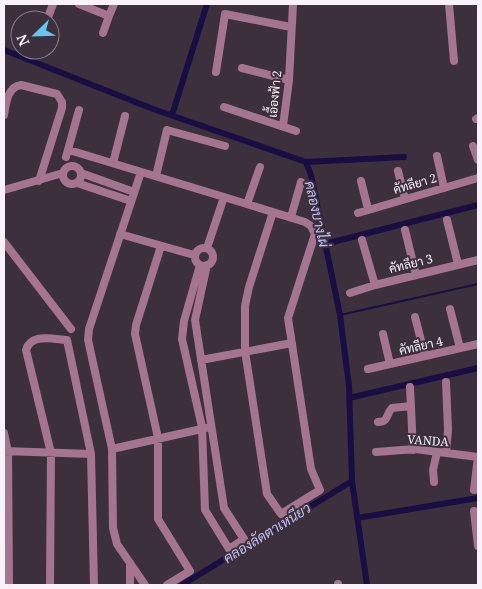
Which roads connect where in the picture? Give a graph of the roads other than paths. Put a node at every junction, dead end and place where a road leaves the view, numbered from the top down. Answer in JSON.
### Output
{"nodes":[{"id":1,"x":114,"y":4,"type":"edge"},
{"id":2,"x":293,"y":4,"type":"edge"},
{"id":3,"x":449,"y":4,"type":"edge"},
{"id":4,"x":84,"y":5,"type":"edge"},
{"id":5,"x":109,"y":16,"type":"junction"},
{"id":6,"x":291,"y":27,"type":"junction"},
{"id":7,"x":103,"y":33,"type":"dead end"},
{"id":8,"x":454,"y":62,"type":"dead end"},
{"id":9,"x":242,"y":68,"type":"dead end"},
{"id":10,"x":216,"y":72,"type":"dead end"},
{"id":11,"x":289,"y":80,"type":"junction"},
{"id":12,"x":224,"y":107,"type":"dead end"},
{"id":13,"x":79,"y":110,"type":"dead end"},
{"id":14,"x":4,"y":115,"type":"edge"},
{"id":15,"x":125,"y":116,"type":"dead end"},
{"id":16,"x":283,"y":126,"type":"junction"},
{"id":17,"x":296,"y":131,"type":"dead end"},
{"id":18,"x":225,"y":146,"type":"dead end"},
{"id":19,"x":473,"y":146,"type":"dead end"},
{"id":20,"x":436,"y":156,"type":"dead end"},
{"id":21,"x":478,"y":160,"type":"edge"},
{"id":22,"x":113,"y":163,"type":"junction"},
{"id":23,"x":260,"y":167,"type":"dead end"},
{"id":24,"x":398,"y":171,"type":"dead end"},
{"id":25,"x":141,"y":172,"type":"junction"},
{"id":26,"x":63,"y":173,"type":"junction"},
{"id":27,"x":81,"y":173,"type":"junction"},
{"id":28,"x":156,"y":176,"type":"junction"},
{"id":29,"x":478,"y":178,"type":"edge"},
{"id":30,"x":39,"y":181,"type":"junction"},
{"id":31,"x":361,"y":181,"type":"dead end"},
{"id":32,"x":301,"y":182,"type":"dead end"},
{"id":33,"x":77,"y":183,"type":"junction"},
{"id":34,"x":444,"y":188,"type":"junction"},
{"id":35,"x":4,"y":190,"type":"edge"},
{"id":36,"x":134,"y":192,"type":"junction"},
{"id":37,"x":224,"y":197,"type":"junction"},
{"id":38,"x":405,"y":199,"type":"junction"},
{"id":39,"x":131,"y":201,"type":"junction"},
{"id":40,"x":248,"y":204,"type":"junction"},
{"id":41,"x":368,"y":209,"type":"junction"},
{"id":42,"x":273,"y":212,"type":"junction"},
{"id":43,"x":358,"y":212,"type":"dead end"},
{"id":44,"x":291,"y":217,"type":"junction"},
{"id":45,"x":447,"y":220,"type":"dead end"},
{"id":46,"x":405,"y":230,"type":"dead end"},
{"id":47,"x":120,"y":234,"type":"junction"},
{"id":48,"x":362,"y":240,"type":"dead end"},
{"id":49,"x":4,"y":242,"type":"edge"},
{"id":50,"x":162,"y":246,"type":"junction"},
{"id":51,"x":207,"y":248,"type":"junction"},
{"id":52,"x":194,"y":255,"type":"junction"},
{"id":53,"x":478,"y":260,"type":"edge"},
{"id":54,"x":458,"y":264,"type":"junction"},
{"id":55,"x":203,"y":265,"type":"junction"},
{"id":56,"x":416,"y":275,"type":"junction"},
{"id":57,"x":375,"y":285,"type":"junction"},
{"id":58,"x":350,"y":292,"type":"dead end"},
{"id":59,"x":450,"y":309,"type":"dead end"},
{"id":60,"x":415,"y":317,"type":"dead end"},
{"id":61,"x":71,"y":329,"type":"dead end"},
{"id":62,"x":383,"y":334,"type":"dead end"},
{"id":63,"x":292,"y":343,"type":"junction"},
{"id":64,"x":478,"y":344,"type":"edge"},
{"id":65,"x":460,"y":348,"type":"junction"},
{"id":66,"x":246,"y":351,"type":"junction"},
{"id":67,"x":425,"y":356,"type":"junction"},
{"id":68,"x":201,"y":360,"type":"junction"},
{"id":69,"x":390,"y":364,"type":"junction"},
{"id":70,"x":368,"y":369,"type":"dead end"},
{"id":71,"x":446,"y":382,"type":"dead end"},
{"id":72,"x":410,"y":387,"type":"dead end"},
{"id":73,"x":411,"y":406,"type":"junction"},
{"id":74,"x":378,"y":422,"type":"dead end"},
{"id":75,"x":212,"y":426,"type":"junction"},
{"id":76,"x":202,"y":429,"type":"junction"},
{"id":77,"x":4,"y":433,"type":"edge"},
{"id":78,"x":158,"y":439,"type":"junction"},
{"id":79,"x":112,"y":449,"type":"junction"},
{"id":80,"x":413,"y":450,"type":"junction"},
{"id":81,"x":6,"y":452,"type":"edge"},
{"id":82,"x":376,"y":452,"type":"dead end"},
{"id":83,"x":437,"y":452,"type":"junction"},
{"id":84,"x":51,"y":453,"type":"junction"},
{"id":85,"x":446,"y":453,"type":"junction"},
{"id":86,"x":91,"y":454,"type":"junction"},
{"id":87,"x":478,"y":457,"type":"edge"},
{"id":88,"x":434,"y":482,"type":"dead end"},
{"id":89,"x":474,"y":490,"type":"dead end"},
{"id":90,"x":474,"y":511,"type":"dead end"},
{"id":91,"x":478,"y":541,"type":"edge"},
{"id":92,"x":478,"y":546,"type":"edge"},
{"id":93,"x":130,"y":563,"type":"junction"},
{"id":94,"x":9,"y":585,"type":"edge"},
{"id":95,"x":50,"y":585,"type":"edge"},
{"id":96,"x":94,"y":585,"type":"edge"},
{"id":97,"x":130,"y":585,"type":"edge"},
{"id":98,"x":145,"y":585,"type":"edge"},
{"id":99,"x":167,"y":585,"type":"edge"}],
"edges":[{"from":1,"to":5,"type":"street"},
{"from":2,"to":6,"type":"street","name":"เอื้องฟ้า 2"},
{"from":3,"to":8,"type":"street"},
{"from":4,"to":5,"type":"street"},
{"from":5,"to":7,"type":"street"},
{"from":6,"to":10,"type":"street"},
{"from":6,"to":11,"type":"street","name":"เอื้องฟ้า 2"},
{"from":9,"to":11,"type":"street"},
{"from":11,"to":16,"type":"street","name":"เอื้องฟ้า 2"},
{"from":12,"to":16,"type":"street","name":"เอื้องฟ้า 2"},
{"from":13,"to":22,"type":"street"},
{"from":14,"to":30,"type":"street"},
{"from":15,"to":22,"type":"street"},
{"from":16,"to":17,"type":"street"},
{"from":18,"to":28,"type":"street"},
{"from":19,"to":21,"type":"street"},
{"from":20,"to":34,"type":"street"},
{"from":22,"to":25,"type":"street"},
{"from":23,"to":40,"type":"street"},
{"from":24,"to":38,"type":"street"},
{"from":25,"to":28,"type":"street"},
{"from":25,"to":36,"type":"street"},
{"from":26,"to":27,"type":"street"},
{"from":26,"to":30,"type":"street"},
{"from":26,"to":33,"type":"street"},
{"from":27,"to":33,"type":"street"},
{"from":27,"to":36,"type":"street"},
{"from":28,"to":37,"type":"street"},
{"from":29,"to":34,"type":"street","name":"คัทลียา 2"},
{"from":30,"to":35,"type":"street"},
{"from":31,"to":41,"type":"street"},
{"from":32,"to":44,"type":"street"},
{"from":33,"to":39,"type":"street"},
{"from":34,"to":38,"type":"street","name":"คัทลียา 2"},
{"from":36,"to":39,"type":"street"},
{"from":37,"to":40,"type":"street"},
{"from":37,"to":51,"type":"street"},
{"from":38,"to":41,"type":"street","name":"คัทลียา 2"},
{"from":39,"to":47,"type":"street"},
{"from":40,"to":42,"type":"street"},
{"from":41,"to":43,"type":"street","name":"คัทลียา 2"},
{"from":42,"to":44,"type":"street"},
{"from":42,"to":66,"type":"street"},
{"from":44,"to":63,"type":"street"},
{"from":45,"to":54,"type":"street"},
{"from":46,"to":56,"type":"street"},
{"from":47,"to":50,"type":"street"},
{"from":47,"to":79,"type":"street"},
{"from":48,"to":57,"type":"street"},
{"from":49,"to":61,"type":"street"},
{"from":50,"to":52,"type":"street"},
{"from":50,"to":78,"type":"street"},
{"from":51,"to":52,"type":"street"},
{"from":51,"to":55,"type":"street"},
{"from":52,"to":55,"type":"street"},
{"from":53,"to":54,"type":"street","name":"คัทลียา 3"},
{"from":54,"to":56,"type":"street","name":"คัทลียา 3"},
{"from":55,"to":68,"type":"street"},
{"from":55,"to":76,"type":"street"},
{"from":56,"to":57,"type":"street","name":"คัทลียา 3"},
{"from":57,"to":58,"type":"street","name":"คัทลียา 3"},
{"from":59,"to":65,"type":"street"},
{"from":60,"to":67,"type":"street"},
{"from":62,"to":69,"type":"street"},
{"from":63,"to":66,"type":"street"},
{"from":63,"to":66,"type":"street"},
{"from":64,"to":65,"type":"street","name":"คัทลียา 4"},
{"from":65,"to":67,"type":"street","name":"คัทลียา 4"},
{"from":66,"to":68,"type":"street"},
{"from":67,"to":69,"type":"street","name":"คัทลียา 4"},
{"from":68,"to":75,"type":"street"},
{"from":69,"to":70,"type":"street","name":"คัทลียา 4"},
{"from":71,"to":85,"type":"street"},
{"from":72,"to":73,"type":"street"},
{"from":73,"to":74,"type":"street"},
{"from":73,"to":80,"type":"street"},
{"from":75,"to":76,"type":"street"},
{"from":75,"to":76,"type":"street"},
{"from":76,"to":78,"type":"street"},
{"from":77,"to":81,"type":"street"},
{"from":78,"to":79,"type":"street"},
{"from":78,"to":99,"type":"street"},
{"from":79,"to":93,"type":"street"},
{"from":80,"to":82,"type":"street","name":"VANDA"},
{"from":80,"to":83,"type":"street","name":"VANDA"},
{"from":81,"to":84,"type":"street"},
{"from":81,"to":94,"type":"street"},
{"from":83,"to":85,"type":"street","name":"VANDA"},
{"from":83,"to":88,"type":"street"},
{"from":84,"to":86,"type":"street"},
{"from":84,"to":86,"type":"street"},
{"from":84,"to":95,"type":"street"},
{"from":85,"to":87,"type":"street","name":"VANDA"},
{"from":86,"to":96,"type":"street"},
{"from":87,"to":89,"type":"street"},
{"from":90,"to":91,"type":"street"},
{"from":91,"to":92,"type":"street"},
{"from":93,"to":97,"type":"street"},
{"from":93,"to":98,"type":"street"}]}
